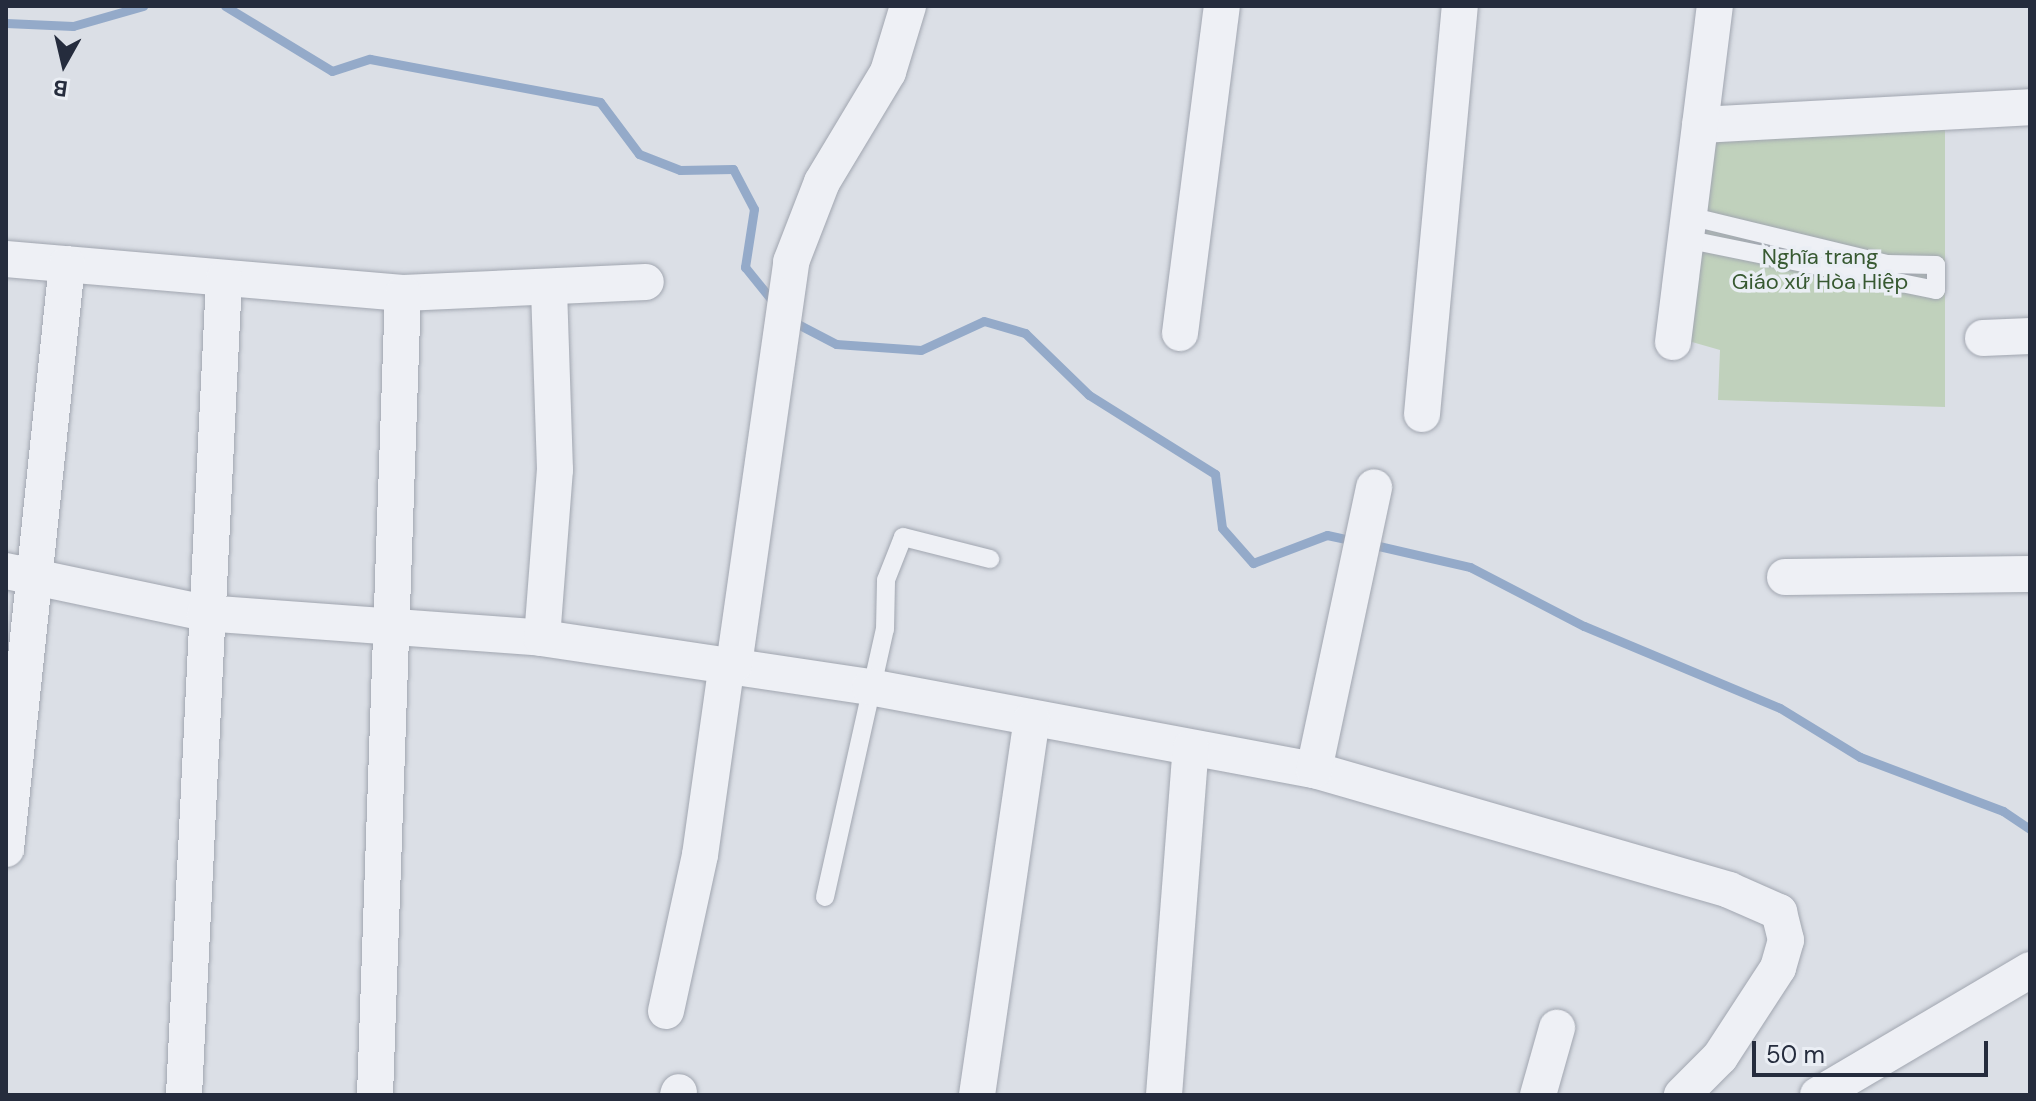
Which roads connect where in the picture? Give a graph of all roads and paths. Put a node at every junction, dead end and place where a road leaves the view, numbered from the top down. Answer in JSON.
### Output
{"nodes":[{"id":1,"x":908,"y":6,"type":"edge"},
{"id":2,"x":1222,"y":6,"type":"edge"},
{"id":3,"x":1460,"y":6,"type":"edge"},
{"id":4,"x":1715,"y":6,"type":"edge"},
{"id":5,"x":2030,"y":107,"type":"edge"},
{"id":6,"x":1700,"y":125,"type":"junction"},
{"id":7,"x":1686,"y":228,"type":"junction"},
{"id":8,"x":1772,"y":237,"type":"junction"},
{"id":9,"x":1823,"y":249,"type":"junction"},
{"id":10,"x":1767,"y":257,"type":"junction"},
{"id":11,"x":6,"y":259,"type":"edge"},
{"id":12,"x":67,"y":264,"type":"junction"},
{"id":13,"x":1818,"y":268,"type":"junction"},
{"id":14,"x":224,"y":279,"type":"junction"},
{"id":15,"x":646,"y":282,"type":"dead end"},
{"id":16,"x":549,"y":289,"type":"junction"},
{"id":17,"x":403,"y":293,"type":"junction"},
{"id":18,"x":1180,"y":333,"type":"dead end"},
{"id":19,"x":2030,"y":336,"type":"edge"},
{"id":20,"x":1983,"y":338,"type":"dead end"},
{"id":21,"x":1673,"y":342,"type":"dead end"},
{"id":22,"x":1422,"y":414,"type":"dead end"},
{"id":23,"x":1370,"y":504,"type":"dead end"},
{"id":24,"x":990,"y":559,"type":"dead end"},
{"id":25,"x":20,"y":574,"type":"edge"},
{"id":26,"x":2030,"y":574,"type":"edge"},
{"id":27,"x":1785,"y":577,"type":"dead end"},
{"id":28,"x":205,"y":613,"type":"junction"},
{"id":29,"x":394,"y":627,"type":"junction"},
{"id":30,"x":542,"y":638,"type":"junction"},
{"id":31,"x":730,"y":664,"type":"junction"},
{"id":32,"x":870,"y":687,"type":"junction"},
{"id":33,"x":1032,"y":719,"type":"junction"},
{"id":34,"x":1191,"y":748,"type":"junction"},
{"id":35,"x":1314,"y":770,"type":"junction"},
{"id":36,"x":6,"y":849,"type":"edge"},
{"id":37,"x":825,"y":897,"type":"dead end"},
{"id":38,"x":2030,"y":970,"type":"edge"},
{"id":39,"x":666,"y":1011,"type":"dead end"},
{"id":40,"x":1557,"y":1028,"type":"dead end"},
{"id":41,"x":184,"y":1095,"type":"edge"},
{"id":42,"x":375,"y":1095,"type":"edge"},
{"id":43,"x":977,"y":1095,"type":"edge"},
{"id":44,"x":1164,"y":1095,"type":"edge"},
{"id":45,"x":1538,"y":1095,"type":"edge"},
{"id":46,"x":1682,"y":1095,"type":"edge"},
{"id":47,"x":1818,"y":1095,"type":"edge"}],
"edges":[{"from":1,"to":31,"type":"street"},
{"from":2,"to":18,"type":"street"},
{"from":3,"to":22,"type":"street"},
{"from":4,"to":6,"type":"street"},
{"from":5,"to":6,"type":"street"},
{"from":6,"to":7,"type":"street"},
{"from":7,"to":8,"type":"lane"},
{"from":7,"to":10,"type":"lane"},
{"from":7,"to":21,"type":"street"},
{"from":8,"to":9,"type":"lane"},
{"from":8,"to":10,"type":"lane"},
{"from":9,"to":13,"type":"lane"},
{"from":9,"to":13,"type":"lane"},
{"from":10,"to":13,"type":"lane"},
{"from":11,"to":12,"type":"street"},
{"from":12,"to":14,"type":"street"},
{"from":12,"to":25,"type":"street"},
{"from":14,"to":17,"type":"street"},
{"from":14,"to":28,"type":"street"},
{"from":15,"to":16,"type":"street"},
{"from":16,"to":17,"type":"street"},
{"from":16,"to":30,"type":"street"},
{"from":17,"to":29,"type":"street"},
{"from":19,"to":20,"type":"street"},
{"from":23,"to":35,"type":"street"},
{"from":24,"to":32,"type":"lane"},
{"from":25,"to":28,"type":"street"},
{"from":25,"to":36,"type":"street"},
{"from":26,"to":27,"type":"street"},
{"from":28,"to":29,"type":"street"},
{"from":28,"to":41,"type":"street"},
{"from":29,"to":30,"type":"street"},
{"from":29,"to":42,"type":"street"},
{"from":30,"to":31,"type":"street"},
{"from":31,"to":32,"type":"street"},
{"from":31,"to":39,"type":"street"},
{"from":32,"to":33,"type":"street"},
{"from":32,"to":37,"type":"lane"},
{"from":33,"to":34,"type":"street"},
{"from":33,"to":43,"type":"street"},
{"from":34,"to":35,"type":"street"},
{"from":34,"to":44,"type":"street"},
{"from":35,"to":46,"type":"street"},
{"from":38,"to":47,"type":"street"},
{"from":40,"to":45,"type":"street"}]}
